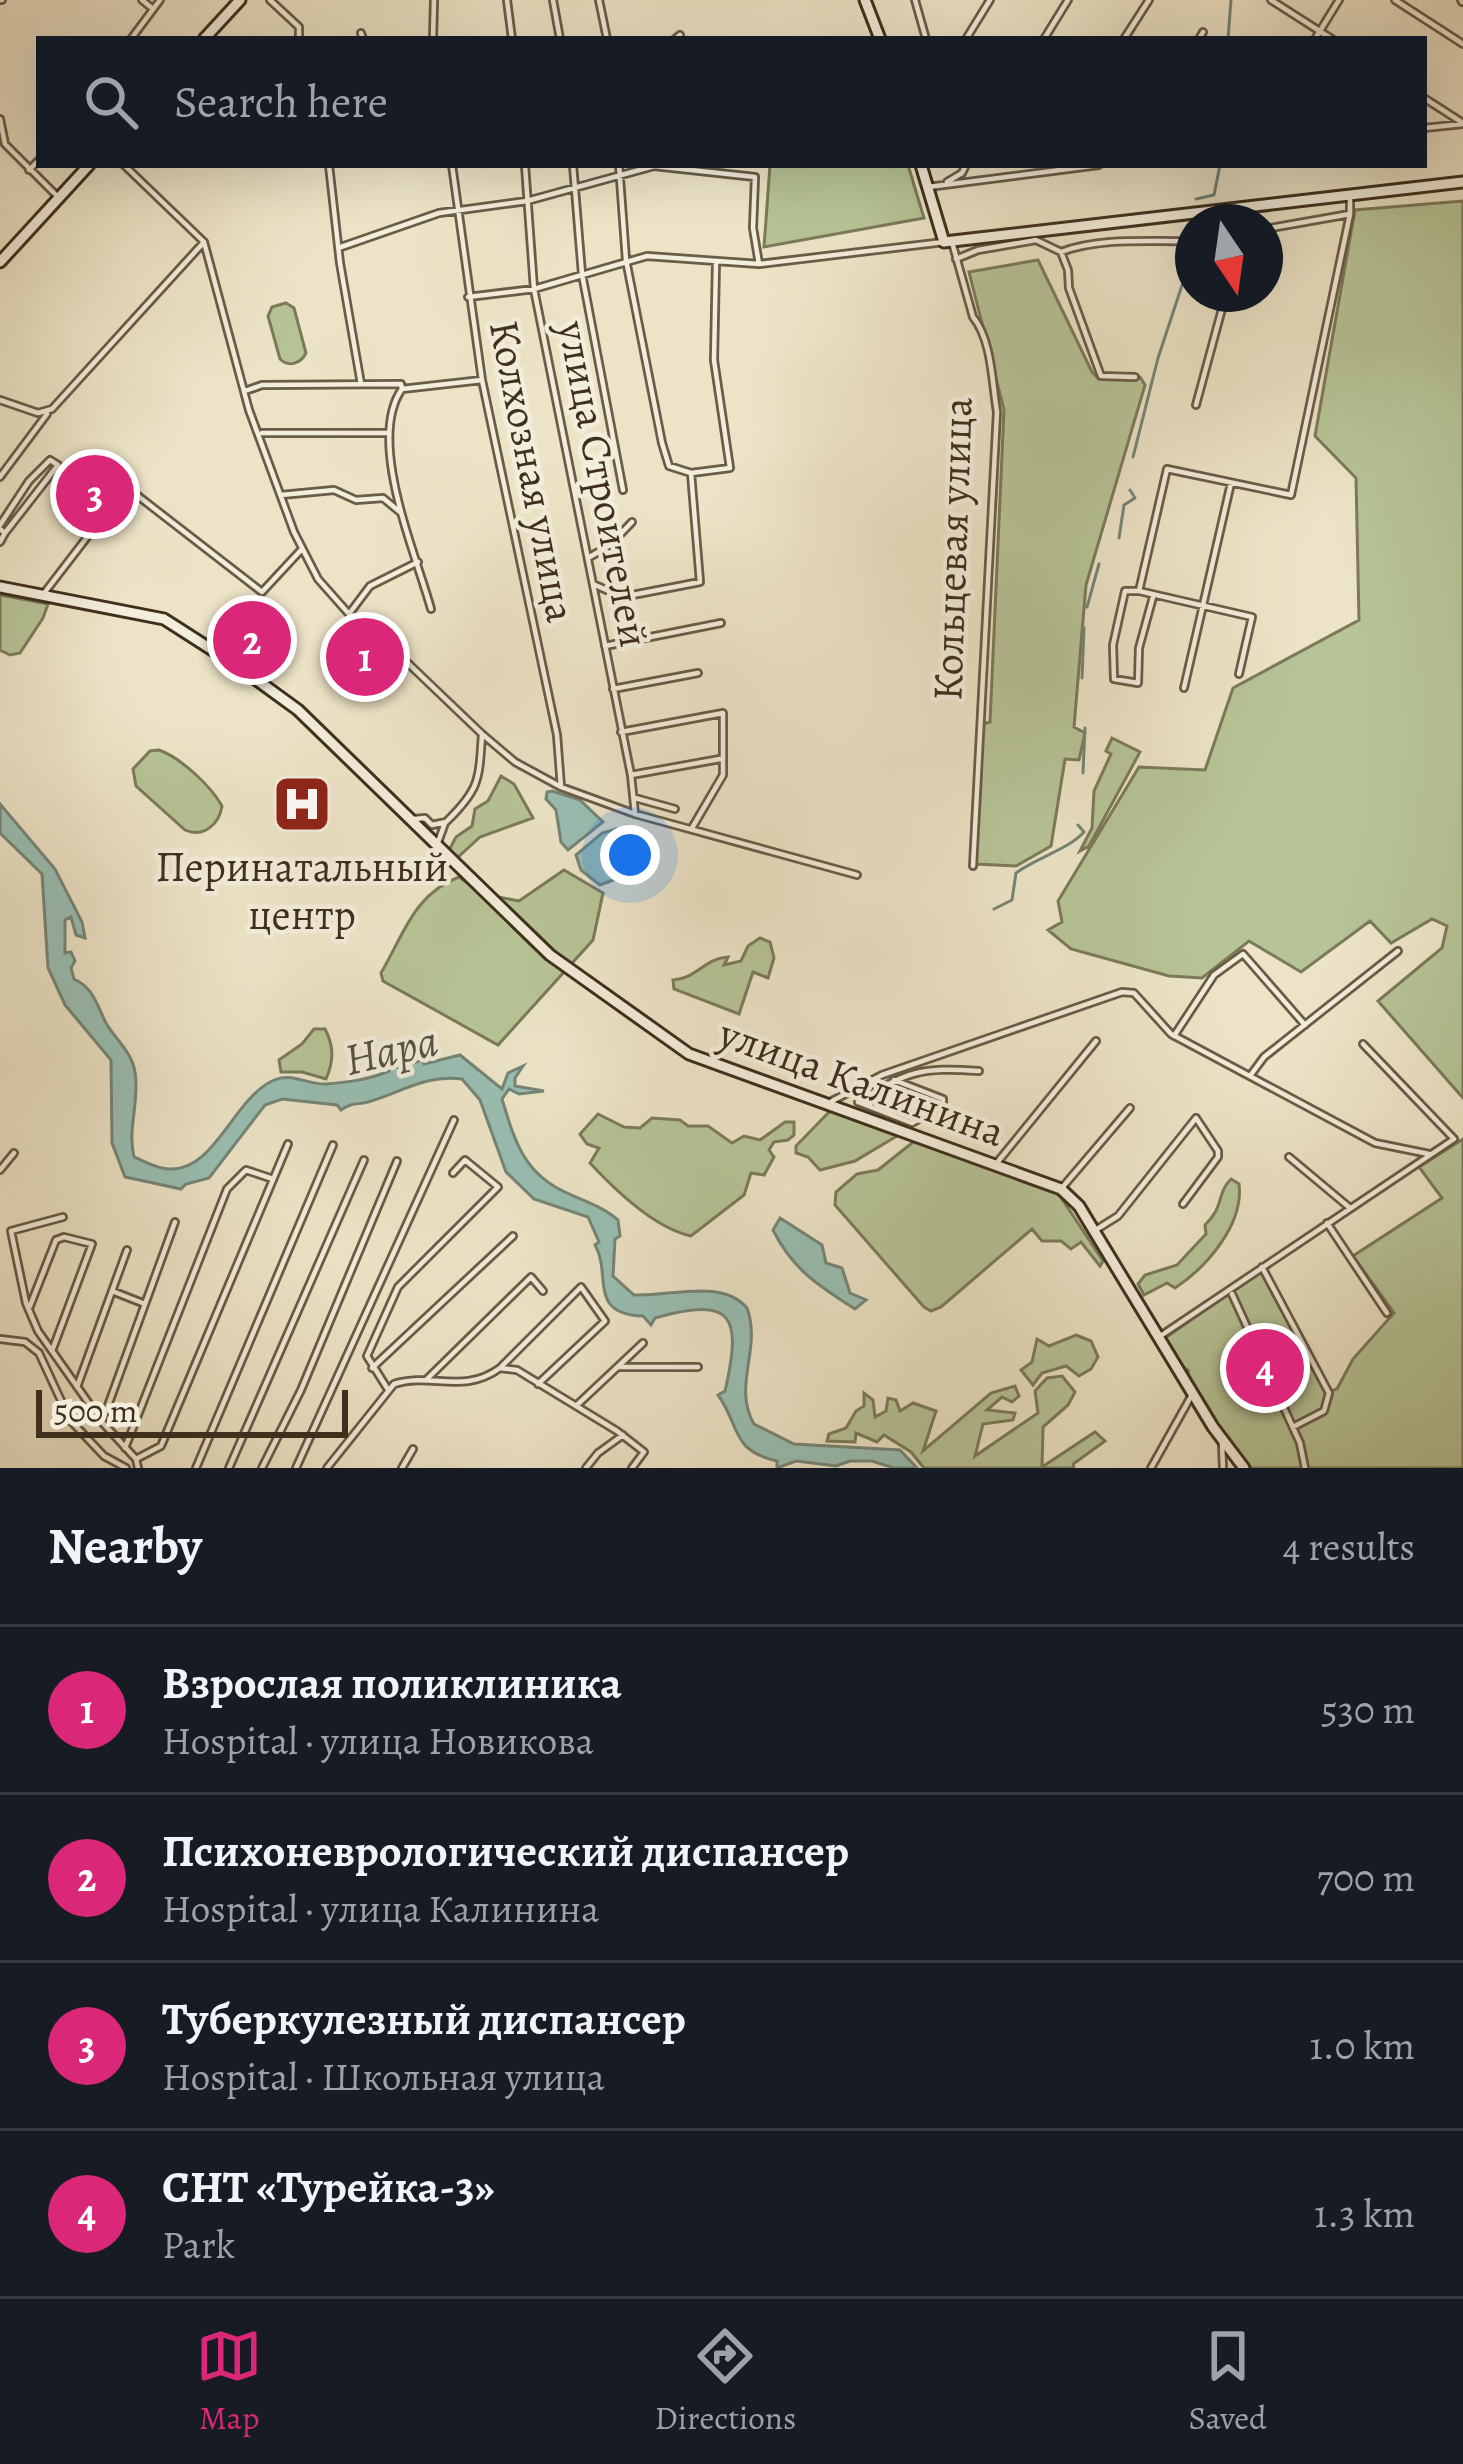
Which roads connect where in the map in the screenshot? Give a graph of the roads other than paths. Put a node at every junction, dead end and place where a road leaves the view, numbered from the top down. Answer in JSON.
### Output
{"nodes":[{"id":1,"x":142,"y":0,"type":"edge"},
{"id":2,"x":160,"y":0,"type":"edge"},
{"id":3,"x":239,"y":0,"type":"edge"},
{"id":4,"x":270,"y":0,"type":"edge"},
{"id":5,"x":434,"y":0,"type":"edge"},
{"id":6,"x":507,"y":0,"type":"edge"},
{"id":7,"x":553,"y":0,"type":"edge"},
{"id":8,"x":599,"y":0,"type":"edge"},
{"id":9,"x":865,"y":0,"type":"edge"},
{"id":10,"x":915,"y":0,"type":"edge"},
{"id":11,"x":990,"y":0,"type":"edge"},
{"id":12,"x":1068,"y":0,"type":"edge"},
{"id":13,"x":1149,"y":0,"type":"edge"},
{"id":14,"x":1271,"y":0,"type":"edge"},
{"id":15,"x":1339,"y":0,"type":"edge"},
{"id":16,"x":1395,"y":0,"type":"edge"},
{"id":17,"x":153,"y":9,"type":"junction"},
{"id":18,"x":1320,"y":31,"type":"junction"},
{"id":19,"x":133,"y":36,"type":"edge"},
{"id":20,"x":207,"y":36,"type":"edge"},
{"id":21,"x":299,"y":36,"type":"edge"},
{"id":22,"x":433,"y":36,"type":"edge"},
{"id":23,"x":512,"y":36,"type":"edge"},
{"id":24,"x":559,"y":36,"type":"edge"},
{"id":25,"x":606,"y":36,"type":"edge"},
{"id":26,"x":879,"y":36,"type":"edge"},
{"id":27,"x":925,"y":36,"type":"edge"},
{"id":28,"x":968,"y":36,"type":"edge"},
{"id":29,"x":1046,"y":36,"type":"edge"},
{"id":30,"x":1126,"y":36,"type":"edge"},
{"id":31,"x":1317,"y":36,"type":"edge"},
{"id":32,"x":1328,"y":36,"type":"edge"},
{"id":33,"x":1463,"y":44,"type":"edge"},
{"id":34,"x":1427,"y":100,"type":"edge"},
{"id":35,"x":0,"y":119,"type":"edge"},
{"id":36,"x":1463,"y":123,"type":"edge"},
{"id":37,"x":1427,"y":128,"type":"edge"},
{"id":38,"x":36,"y":163,"type":"edge"},
{"id":39,"x":85,"y":168,"type":"edge"},
{"id":40,"x":127,"y":168,"type":"edge"},
{"id":41,"x":329,"y":168,"type":"edge"},
{"id":42,"x":452,"y":168,"type":"edge"},
{"id":43,"x":524,"y":168,"type":"edge"},
{"id":44,"x":573,"y":168,"type":"edge"},
{"id":45,"x":620,"y":168,"type":"edge"},
{"id":46,"x":648,"y":168,"type":"edge"},
{"id":47,"x":672,"y":168,"type":"edge"},
{"id":48,"x":922,"y":168,"type":"edge"},
{"id":49,"x":964,"y":168,"type":"edge"},
{"id":50,"x":1041,"y":168,"type":"edge"},
{"id":51,"x":29,"y":170,"type":"junction"},
{"id":52,"x":620,"y":177,"type":"junction"},
{"id":53,"x":1463,"y":182,"type":"edge"},
{"id":54,"x":943,"y":185,"type":"junction"},
{"id":55,"x":928,"y":188,"type":"junction"},
{"id":56,"x":575,"y":189,"type":"junction"},
{"id":57,"x":1350,"y":195,"type":"junction"},
{"id":58,"x":59,"y":197,"type":"junction"},
{"id":59,"x":527,"y":201,"type":"junction"},
{"id":60,"x":458,"y":209,"type":"junction"},
{"id":61,"x":1350,"y":214,"type":"junction"},
{"id":62,"x":1283,"y":226,"type":"edge"},
{"id":63,"x":1175,"y":241,"type":"edge"},
{"id":64,"x":204,"y":242,"type":"junction"},
{"id":65,"x":948,"y":242,"type":"junction"},
{"id":66,"x":340,"y":248,"type":"junction"},
{"id":67,"x":1061,"y":252,"type":"junction"},
{"id":68,"x":956,"y":259,"type":"junction"},
{"id":69,"x":626,"y":260,"type":"junction"},
{"id":70,"x":0,"y":262,"type":"edge"},
{"id":71,"x":716,"y":262,"type":"junction"},
{"id":72,"x":759,"y":263,"type":"junction"},
{"id":73,"x":583,"y":274,"type":"junction"},
{"id":74,"x":534,"y":289,"type":"junction"},
{"id":75,"x":468,"y":297,"type":"junction"},
{"id":76,"x":1221,"y":312,"type":"edge"},
{"id":77,"x":1135,"y":376,"type":"dead end"},
{"id":78,"x":482,"y":380,"type":"junction"},
{"id":79,"x":361,"y":384,"type":"junction"},
{"id":80,"x":402,"y":388,"type":"junction"},
{"id":81,"x":244,"y":391,"type":"junction"},
{"id":82,"x":0,"y":400,"type":"edge"},
{"id":83,"x":1196,"y":405,"type":"dead end"},
{"id":84,"x":48,"y":411,"type":"junction"},
{"id":85,"x":259,"y":433,"type":"junction"},
{"id":86,"x":388,"y":433,"type":"junction"},
{"id":87,"x":692,"y":472,"type":"junction"},
{"id":88,"x":0,"y":477,"type":"edge"},
{"id":89,"x":1231,"y":483,"type":"junction"},
{"id":90,"x":623,"y":490,"type":"dead end"},
{"id":91,"x":281,"y":495,"type":"junction"},
{"id":92,"x":400,"y":512,"type":"junction"},
{"id":93,"x":632,"y":522,"type":"dead end"},
{"id":94,"x":2,"y":529,"type":"edge"},
{"id":95,"x":0,"y":542,"type":"edge"},
{"id":96,"x":302,"y":550,"type":"junction"},
{"id":97,"x":587,"y":558,"type":"junction"},
{"id":98,"x":418,"y":562,"type":"junction"},
{"id":99,"x":593,"y":584,"type":"junction"},
{"id":100,"x":0,"y":587,"type":"edge"},
{"id":101,"x":1139,"y":592,"type":"junction"},
{"id":102,"x":1154,"y":595,"type":"junction"},
{"id":103,"x":42,"y":596,"type":"junction"},
{"id":104,"x":1203,"y":605,"type":"junction"},
{"id":105,"x":431,"y":609,"type":"dead end"},
{"id":106,"x":349,"y":614,"type":"junction"},
{"id":107,"x":721,"y":623,"type":"dead end"},
{"id":108,"x":605,"y":646,"type":"junction"},
{"id":109,"x":698,"y":673,"type":"dead end"},
{"id":110,"x":1239,"y":674,"type":"dead end"},
{"id":111,"x":1184,"y":688,"type":"dead end"},
{"id":112,"x":613,"y":689,"type":"junction"},
{"id":113,"x":621,"y":732,"type":"junction"},
{"id":114,"x":482,"y":734,"type":"junction"},
{"id":115,"x":722,"y":759,"type":"junction"},
{"id":116,"x":632,"y":776,"type":"junction"},
{"id":117,"x":561,"y":787,"type":"junction"},
{"id":118,"x":635,"y":798,"type":"junction"},
{"id":119,"x":675,"y":809,"type":"dead end"},
{"id":120,"x":635,"y":814,"type":"junction"},
{"id":121,"x":412,"y":821,"type":"junction"},
{"id":122,"x":446,"y":822,"type":"junction"},
{"id":123,"x":432,"y":825,"type":"junction"},
{"id":124,"x":691,"y":829,"type":"junction"},
{"id":125,"x":440,"y":841,"type":"junction"},
{"id":126,"x":973,"y":866,"type":"dead end"},
{"id":127,"x":857,"y":875,"type":"dead end"},
{"id":128,"x":1398,"y":951,"type":"dead end"},
{"id":129,"x":1305,"y":1025,"type":"junction"},
{"id":130,"x":1174,"y":1036,"type":"junction"},
{"id":131,"x":1096,"y":1041,"type":"dead end"},
{"id":132,"x":1363,"y":1044,"type":"dead end"},
{"id":133,"x":979,"y":1071,"type":"dead end"},
{"id":134,"x":882,"y":1075,"type":"junction"},
{"id":135,"x":1250,"y":1076,"type":"junction"},
{"id":136,"x":892,"y":1081,"type":"junction"},
{"id":137,"x":827,"y":1104,"type":"junction"},
{"id":138,"x":1130,"y":1108,"type":"dead end"},
{"id":139,"x":454,"y":1120,"type":"dead end"},
{"id":140,"x":288,"y":1144,"type":"dead end"},
{"id":141,"x":333,"y":1144,"type":"dead end"},
{"id":142,"x":14,"y":1153,"type":"dead end"},
{"id":143,"x":1429,"y":1154,"type":"junction"},
{"id":144,"x":1289,"y":1157,"type":"dead end"},
{"id":145,"x":364,"y":1160,"type":"dead end"},
{"id":146,"x":398,"y":1161,"type":"dead end"},
{"id":147,"x":996,"y":1164,"type":"junction"},
{"id":148,"x":0,"y":1170,"type":"edge"},
{"id":149,"x":453,"y":1173,"type":"dead end"},
{"id":150,"x":273,"y":1179,"type":"junction"},
{"id":151,"x":1061,"y":1189,"type":"junction"},
{"id":152,"x":1183,"y":1204,"type":"dead end"},
{"id":153,"x":1350,"y":1208,"type":"junction"},
{"id":154,"x":63,"y":1217,"type":"dead end"},
{"id":155,"x":176,"y":1222,"type":"dead end"},
{"id":156,"x":1327,"y":1223,"type":"junction"},
{"id":157,"x":1094,"y":1231,"type":"junction"},
{"id":158,"x":513,"y":1236,"type":"dead end"},
{"id":159,"x":128,"y":1250,"type":"dead end"},
{"id":160,"x":1262,"y":1267,"type":"junction"},
{"id":161,"x":112,"y":1291,"type":"junction"},
{"id":162,"x":543,"y":1291,"type":"dead end"},
{"id":163,"x":1232,"y":1294,"type":"dead end"},
{"id":164,"x":145,"y":1304,"type":"junction"},
{"id":165,"x":29,"y":1309,"type":"junction"},
{"id":166,"x":1387,"y":1313,"type":"dead end"},
{"id":167,"x":1159,"y":1337,"type":"junction"},
{"id":168,"x":0,"y":1339,"type":"edge"},
{"id":169,"x":643,"y":1343,"type":"dead end"},
{"id":170,"x":52,"y":1351,"type":"junction"},
{"id":171,"x":618,"y":1367,"type":"junction"},
{"id":172,"x":698,"y":1367,"type":"dead end"},
{"id":173,"x":372,"y":1368,"type":"junction"},
{"id":174,"x":500,"y":1368,"type":"junction"},
{"id":175,"x":426,"y":1380,"type":"junction"},
{"id":176,"x":538,"y":1384,"type":"junction"},
{"id":177,"x":77,"y":1387,"type":"junction"},
{"id":178,"x":387,"y":1388,"type":"junction"},
{"id":179,"x":1192,"y":1393,"type":"junction"},
{"id":180,"x":576,"y":1406,"type":"junction"},
{"id":181,"x":102,"y":1422,"type":"junction"},
{"id":182,"x":1293,"y":1427,"type":"junction"},
{"id":183,"x":623,"y":1435,"type":"junction"},
{"id":184,"x":1222,"y":1437,"type":"junction"},
{"id":185,"x":125,"y":1448,"type":"junction"},
{"id":186,"x":413,"y":1449,"type":"dead end"},
{"id":187,"x":136,"y":1459,"type":"junction"},
{"id":188,"x":126,"y":1468,"type":"edge"},
{"id":189,"x":138,"y":1468,"type":"edge"},
{"id":190,"x":196,"y":1468,"type":"edge"},
{"id":191,"x":229,"y":1468,"type":"edge"},
{"id":192,"x":262,"y":1468,"type":"edge"},
{"id":193,"x":296,"y":1468,"type":"edge"},
{"id":194,"x":327,"y":1468,"type":"edge"},
{"id":195,"x":402,"y":1468,"type":"edge"},
{"id":196,"x":586,"y":1468,"type":"edge"},
{"id":197,"x":632,"y":1468,"type":"edge"},
{"id":198,"x":1151,"y":1468,"type":"edge"},
{"id":199,"x":1223,"y":1468,"type":"edge"},
{"id":200,"x":1244,"y":1468,"type":"edge"},
{"id":201,"x":1305,"y":1468,"type":"edge"}],
"edges":[{"from":1,"to":17,"type":"street"},
{"from":2,"to":17,"type":"street"},
{"from":3,"to":20,"type":"street"},
{"from":4,"to":21,"type":"street"},
{"from":5,"to":22,"type":"street"},
{"from":6,"to":23,"type":"street"},
{"from":7,"to":24,"type":"street"},
{"from":8,"to":25,"type":"street"},
{"from":9,"to":26,"type":"street"},
{"from":10,"to":27,"type":"street"},
{"from":11,"to":28,"type":"street"},
{"from":12,"to":29,"type":"street"},
{"from":13,"to":30,"type":"street"},
{"from":14,"to":18,"type":"street"},
{"from":15,"to":18,"type":"street"},
{"from":16,"to":33,"type":"street"},
{"from":17,"to":19,"type":"street"},
{"from":18,"to":31,"type":"street"},
{"from":18,"to":32,"type":"street"},
{"from":34,"to":36,"type":"street"},
{"from":35,"to":51,"type":"street"},
{"from":36,"to":37,"type":"street"},
{"from":38,"to":51,"type":"street"},
{"from":39,"to":58,"type":"street"},
{"from":40,"to":64,"type":"street"},
{"from":41,"to":66,"type":"street"},
{"from":42,"to":60,"type":"street","name":"Колхозная улица"},
{"from":43,"to":59,"type":"street","name":"улица Строителей"},
{"from":44,"to":56,"type":"street"},
{"from":45,"to":52,"type":"street"},
{"from":46,"to":52,"type":"street"},
{"from":47,"to":72,"type":"street"},
{"from":48,"to":55,"type":"street","name":"Кольцевая улица"},
{"from":49,"to":54,"type":"street"},
{"from":50,"to":54,"type":"street"},
{"from":51,"to":58,"type":"street"},
{"from":52,"to":56,"type":"street"},
{"from":52,"to":69,"type":"street"},
{"from":53,"to":57,"type":"street"},
{"from":54,"to":55,"type":"street"},
{"from":55,"to":65,"type":"street","name":"Кольцевая улица"},
{"from":56,"to":59,"type":"street"},
{"from":56,"to":73,"type":"street"},
{"from":57,"to":61,"type":"street"},
{"from":57,"to":65,"type":"street"},
{"from":58,"to":70,"type":"street"},
{"from":59,"to":60,"type":"street"},
{"from":59,"to":74,"type":"street","name":"улица Строителей"},
{"from":60,"to":66,"type":"street"},
{"from":60,"to":75,"type":"street","name":"Колхозная улица"},
{"from":61,"to":62,"type":"street"},
{"from":61,"to":89,"type":"street"},
{"from":63,"to":67,"type":"street"},
{"from":64,"to":81,"type":"street"},
{"from":64,"to":84,"type":"street"},
{"from":65,"to":68,"type":"street","name":"Кольцевая улица"},
{"from":65,"to":72,"type":"street"},
{"from":66,"to":79,"type":"street"},
{"from":67,"to":68,"type":"street"},
{"from":67,"to":77,"type":"street"},
{"from":68,"to":126,"type":"street","name":"Кольцевая улица"},
{"from":69,"to":71,"type":"street"},
{"from":69,"to":73,"type":"street"},
{"from":69,"to":87,"type":"street"},
{"from":71,"to":72,"type":"street"},
{"from":71,"to":87,"type":"street"},
{"from":73,"to":74,"type":"street"},
{"from":73,"to":90,"type":"street"},
{"from":74,"to":75,"type":"street"},
{"from":74,"to":97,"type":"street","name":"улица Строителей"},
{"from":75,"to":78,"type":"street","name":"Колхозная улица"},
{"from":76,"to":83,"type":"street"},
{"from":78,"to":80,"type":"street"},
{"from":78,"to":117,"type":"street","name":"Колхозная улица"},
{"from":79,"to":80,"type":"street"},
{"from":79,"to":81,"type":"street"},
{"from":80,"to":86,"type":"street"},
{"from":81,"to":85,"type":"street"},
{"from":82,"to":84,"type":"street"},
{"from":84,"to":88,"type":"street"},
{"from":85,"to":86,"type":"street"},
{"from":85,"to":91,"type":"street"},
{"from":86,"to":92,"type":"street"},
{"from":87,"to":99,"type":"street"},
{"from":89,"to":101,"type":"street"},
{"from":89,"to":104,"type":"street"},
{"from":91,"to":92,"type":"street"},
{"from":91,"to":96,"type":"street"},
{"from":92,"to":98,"type":"street"},
{"from":93,"to":97,"type":"street"},
{"from":94,"to":94,"type":"street"},
{"from":94,"to":95,"type":"street"},
{"from":96,"to":103,"type":"street"},
{"from":96,"to":106,"type":"street"},
{"from":97,"to":99,"type":"street","name":"улица Строителей"},
{"from":98,"to":105,"type":"street"},
{"from":98,"to":106,"type":"street"},
{"from":99,"to":108,"type":"street","name":"улица Строителей"},
{"from":100,"to":103,"type":"street","name":"улица Калинина"},
{"from":101,"to":102,"type":"street"},
{"from":101,"to":102,"type":"street"},
{"from":102,"to":104,"type":"street"},
{"from":103,"to":121,"type":"street","name":"улица Калинина"},
{"from":104,"to":110,"type":"street"},
{"from":104,"to":111,"type":"street"},
{"from":106,"to":114,"type":"street"},
{"from":107,"to":108,"type":"street"},
{"from":108,"to":112,"type":"street","name":"улица Строителей"},
{"from":109,"to":112,"type":"street"},
{"from":112,"to":113,"type":"street","name":"улица Строителей"},
{"from":113,"to":115,"type":"street"},
{"from":113,"to":116,"type":"street","name":"улица Строителей"},
{"from":114,"to":117,"type":"street"},
{"from":114,"to":122,"type":"street"},
{"from":115,"to":116,"type":"street"},
{"from":115,"to":124,"type":"street"},
{"from":116,"to":118,"type":"street","name":"улица Строителей"},
{"from":117,"to":120,"type":"street"},
{"from":118,"to":119,"type":"street"},
{"from":118,"to":120,"type":"street","name":"улица Строителей"},
{"from":120,"to":124,"type":"street"},
{"from":121,"to":123,"type":"street"},
{"from":121,"to":125,"type":"street","name":"улица Калинина"},
{"from":122,"to":123,"type":"street"},
{"from":122,"to":125,"type":"street"},
{"from":123,"to":125,"type":"street"},
{"from":124,"to":127,"type":"street"},
{"from":125,"to":137,"type":"street","name":"улица Калинина"},
{"from":128,"to":129,"type":"street"},
{"from":129,"to":130,"type":"street"},
{"from":129,"to":135,"type":"street"},
{"from":130,"to":134,"type":"street"},
{"from":130,"to":135,"type":"street"},
{"from":131,"to":147,"type":"street"},
{"from":132,"to":143,"type":"street"},
{"from":133,"to":136,"type":"street"},
{"from":134,"to":136,"type":"street"},
{"from":134,"to":137,"type":"street"},
{"from":135,"to":143,"type":"street"},
{"from":136,"to":136,"type":"street"},
{"from":137,"to":147,"type":"street","name":"улица Калинина"},
{"from":138,"to":151,"type":"street"},
{"from":139,"to":193,"type":"street"},
{"from":140,"to":150,"type":"street"},
{"from":141,"to":190,"type":"street"},
{"from":142,"to":148,"type":"street"},
{"from":143,"to":153,"type":"street"},
{"from":144,"to":153,"type":"street"},
{"from":145,"to":191,"type":"street"},
{"from":146,"to":192,"type":"street"},
{"from":147,"to":151,"type":"street","name":"улица Калинина"},
{"from":149,"to":173,"type":"street"},
{"from":150,"to":185,"type":"street"},
{"from":150,"to":187,"type":"street"},
{"from":151,"to":157,"type":"street"},
{"from":152,"to":157,"type":"street"},
{"from":153,"to":156,"type":"street"},
{"from":154,"to":165,"type":"street"},
{"from":155,"to":164,"type":"street"},
{"from":156,"to":160,"type":"street"},
{"from":156,"to":166,"type":"street"},
{"from":157,"to":167,"type":"street"},
{"from":158,"to":173,"type":"street"},
{"from":159,"to":161,"type":"street"},
{"from":160,"to":167,"type":"street"},
{"from":160,"to":182,"type":"street"},
{"from":161,"to":164,"type":"street"},
{"from":161,"to":177,"type":"street"},
{"from":162,"to":175,"type":"street"},
{"from":163,"to":182,"type":"street"},
{"from":164,"to":181,"type":"street"},
{"from":165,"to":170,"type":"street"},
{"from":165,"to":170,"type":"street"},
{"from":167,"to":179,"type":"street"},
{"from":168,"to":188,"type":"street"},
{"from":169,"to":171,"type":"street"},
{"from":170,"to":177,"type":"street"},
{"from":171,"to":172,"type":"street"},
{"from":171,"to":180,"type":"street"},
{"from":173,"to":178,"type":"street"},
{"from":174,"to":175,"type":"street"},
{"from":174,"to":176,"type":"street"},
{"from":174,"to":176,"type":"street"},
{"from":175,"to":178,"type":"street"},
{"from":176,"to":180,"type":"street"},
{"from":177,"to":181,"type":"street"},
{"from":178,"to":194,"type":"street"},
{"from":179,"to":184,"type":"street"},
{"from":179,"to":198,"type":"street"},
{"from":180,"to":183,"type":"street"},
{"from":181,"to":185,"type":"street"},
{"from":182,"to":201,"type":"street"},
{"from":183,"to":196,"type":"street"},
{"from":183,"to":197,"type":"street"},
{"from":184,"to":199,"type":"street"},
{"from":184,"to":200,"type":"street"},
{"from":185,"to":187,"type":"street"},
{"from":186,"to":195,"type":"street"},
{"from":187,"to":189,"type":"street"}]}
